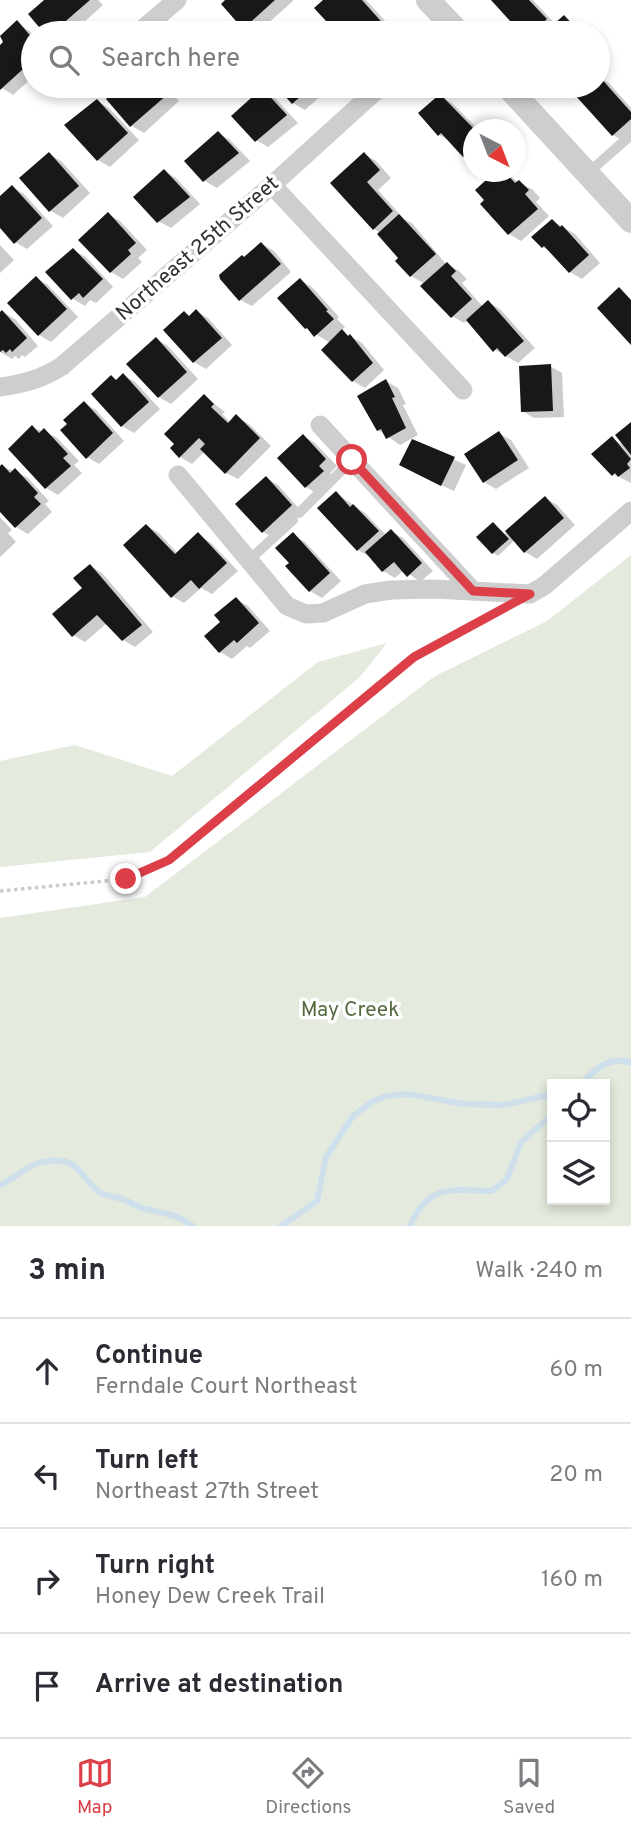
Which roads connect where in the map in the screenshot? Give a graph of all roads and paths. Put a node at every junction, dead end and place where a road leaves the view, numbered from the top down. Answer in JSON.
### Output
{"nodes":[{"id":1,"x":177,"y":0,"type":"edge"},
{"id":2,"x":429,"y":0,"type":"edge"},
{"id":3,"x":152,"y":21,"type":"edge"},
{"id":4,"x":444,"y":21,"type":"edge"},
{"id":5,"x":368,"y":98,"type":"edge"},
{"id":6,"x":518,"y":98,"type":"edge"},
{"id":7,"x":631,"y":135,"type":"edge"},
{"id":8,"x":588,"y":173,"type":"junction"},
{"id":9,"x":272,"y":185,"type":"junction"},
{"id":10,"x":631,"y":221,"type":"edge"},
{"id":11,"x":0,"y":387,"type":"edge"},
{"id":12,"x":463,"y":390,"type":"dead end"},
{"id":13,"x":320,"y":425,"type":"dead end"},
{"id":14,"x":352,"y":460,"type":"junction"},
{"id":15,"x":178,"y":475,"type":"dead end"},
{"id":16,"x":631,"y":510,"type":"edge"},
{"id":17,"x":249,"y":560,"type":"junction"},
{"id":18,"x":473,"y":591,"type":"junction"},
{"id":19,"x":498,"y":611,"type":"dead end"},
{"id":20,"x":0,"y":891,"type":"edge"}],
"edges":[{"from":1,"to":3,"type":"street"},
{"from":2,"to":4,"type":"street"},
{"from":5,"to":9,"type":"street","name":"Northeast 25th Street"},
{"from":6,"to":8,"type":"street"},
{"from":7,"to":8,"type":"lane"},
{"from":8,"to":10,"type":"street"},
{"from":9,"to":11,"type":"street","name":"Northeast 25th Street"},
{"from":9,"to":12,"type":"street"},
{"from":13,"to":14,"type":"street"},
{"from":14,"to":17,"type":"lane"},
{"from":14,"to":18,"type":"street"},
{"from":15,"to":17,"type":"street"},
{"from":16,"to":18,"type":"street"},
{"from":17,"to":18,"type":"street"},
{"from":19,"to":20,"type":"path"}]}
